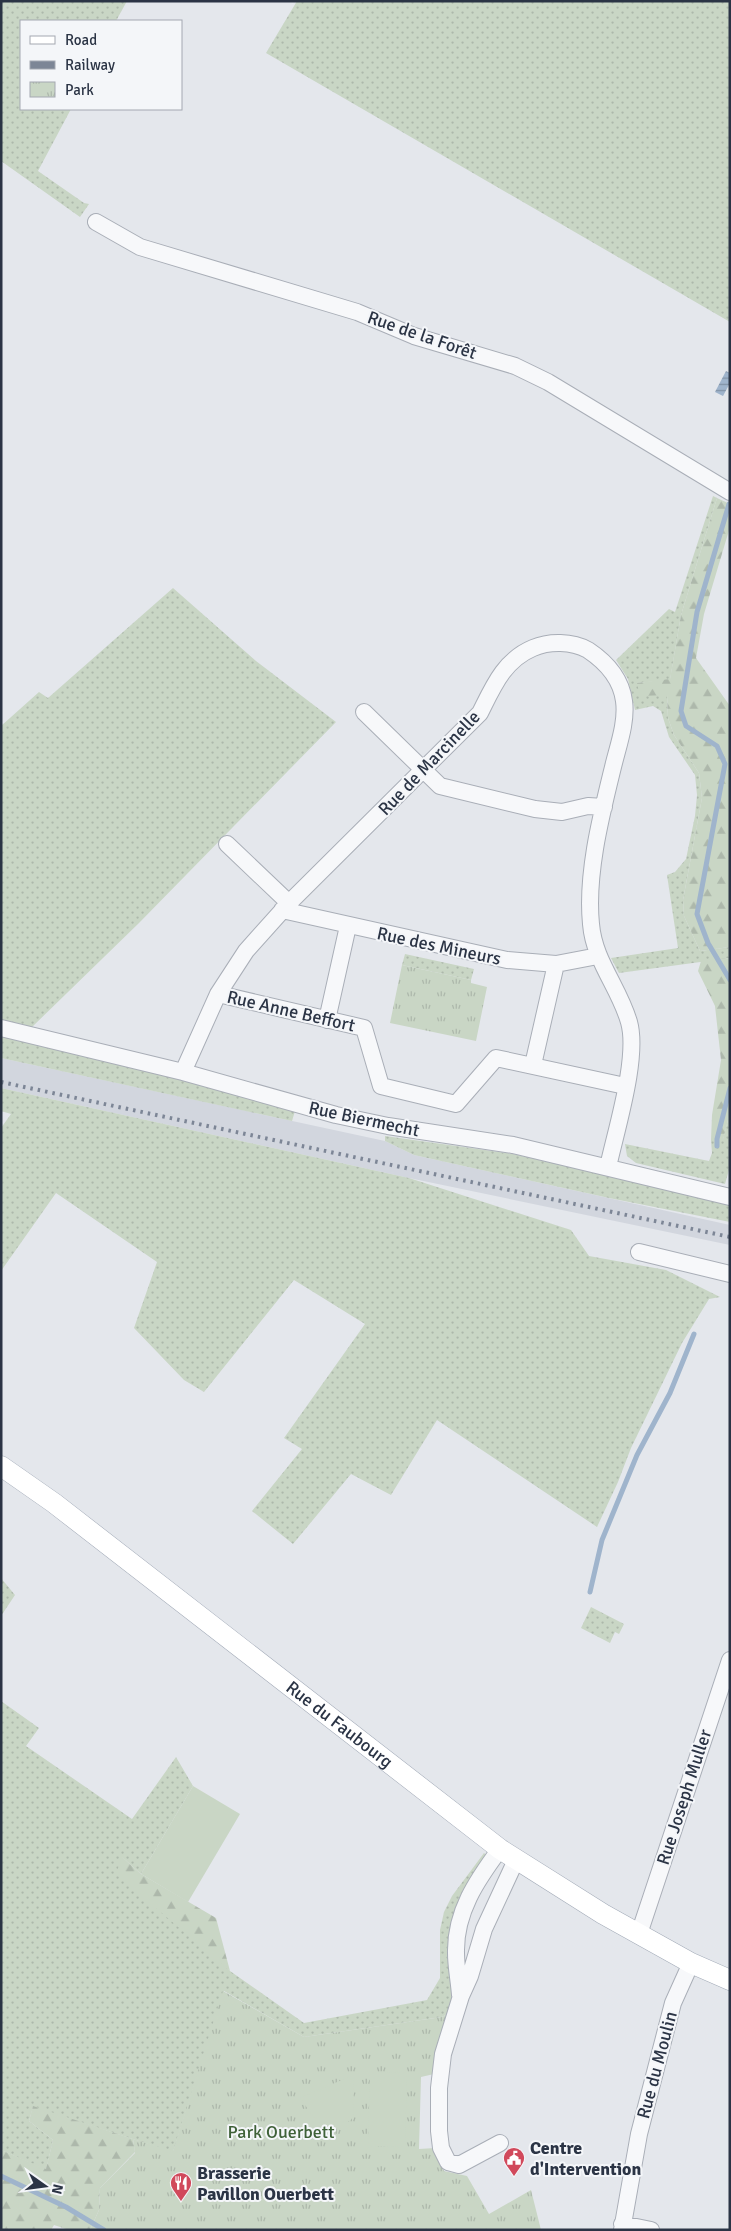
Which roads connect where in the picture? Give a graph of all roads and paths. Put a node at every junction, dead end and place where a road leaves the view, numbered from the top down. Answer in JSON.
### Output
{"nodes":[{"id":1,"x":96,"y":222,"type":"dead end"},
{"id":2,"x":730,"y":492,"type":"edge"},
{"id":3,"x":364,"y":712,"type":"dead end"},
{"id":4,"x":423,"y":770,"type":"junction"},
{"id":5,"x":604,"y":807,"type":"junction"},
{"id":6,"x":227,"y":844,"type":"dead end"},
{"id":7,"x":286,"y":906,"type":"junction"},
{"id":8,"x":348,"y":926,"type":"junction"},
{"id":9,"x":598,"y":956,"type":"junction"},
{"id":10,"x":556,"y":964,"type":"junction"},
{"id":11,"x":218,"y":994,"type":"junction"},
{"id":12,"x":327,"y":1020,"type":"junction"},
{"id":13,"x":1,"y":1028,"type":"edge"},
{"id":14,"x":533,"y":1065,"type":"junction"},
{"id":15,"x":183,"y":1072,"type":"junction"},
{"id":16,"x":625,"y":1086,"type":"junction"},
{"id":17,"x":608,"y":1167,"type":"junction"},
{"id":18,"x":730,"y":1197,"type":"edge"},
{"id":19,"x":639,"y":1252,"type":"dead end"},
{"id":20,"x":730,"y":1274,"type":"edge"},
{"id":21,"x":1,"y":1466,"type":"edge"},
{"id":22,"x":730,"y":1660,"type":"edge"},
{"id":23,"x":508,"y":1854,"type":"junction"},
{"id":24,"x":639,"y":1934,"type":"junction"},
{"id":25,"x":692,"y":1963,"type":"junction"},
{"id":26,"x":730,"y":1980,"type":"edge"},
{"id":27,"x":460,"y":1996,"type":"junction"},
{"id":28,"x":500,"y":2143,"type":"dead end"},
{"id":29,"x":622,"y":2227,"type":"edge"},
{"id":30,"x":651,"y":2230,"type":"edge"}],
"edges":[{"from":1,"to":2,"type":"street","name":"Rue de la Forêt"},
{"from":3,"to":4,"type":"street"},
{"from":4,"to":5,"type":"street"},
{"from":4,"to":5,"type":"street","name":"Rue de Marcinelle"},
{"from":4,"to":7,"type":"street","name":"Rue de Marcinelle"},
{"from":5,"to":9,"type":"street","name":"Rue de Marcinelle"},
{"from":6,"to":7,"type":"street"},
{"from":7,"to":8,"type":"street","name":"Rue des Mineurs"},
{"from":7,"to":11,"type":"street","name":"Rue de Marcinelle"},
{"from":8,"to":10,"type":"street","name":"Rue des Mineurs"},
{"from":8,"to":12,"type":"street"},
{"from":9,"to":10,"type":"street","name":"Rue des Mineurs"},
{"from":9,"to":16,"type":"street","name":"Rue de Marcinelle"},
{"from":10,"to":14,"type":"street"},
{"from":11,"to":12,"type":"street","name":"Rue Anne Beffort"},
{"from":11,"to":15,"type":"street","name":"Rue de Marcinelle"},
{"from":12,"to":14,"type":"street","name":"Rue Anne Beffort"},
{"from":13,"to":15,"type":"street","name":"Rue Biermecht"},
{"from":14,"to":16,"type":"street","name":"Rue Anne Beffort"},
{"from":15,"to":17,"type":"street","name":"Rue Biermecht"},
{"from":16,"to":17,"type":"street","name":"Rue de Marcinelle"},
{"from":17,"to":18,"type":"street","name":"Rue Biermecht"},
{"from":19,"to":20,"type":"street"},
{"from":21,"to":23,"type":"main road","name":"Rue du Faubourg"},
{"from":22,"to":24,"type":"street","name":"Rue Joseph Muller"},
{"from":23,"to":24,"type":"main road","name":"Rue du Faubourg"},
{"from":23,"to":27,"type":"street"},
{"from":23,"to":27,"type":"street"},
{"from":24,"to":25,"type":"main road","name":"Rue du Faubourg"},
{"from":25,"to":26,"type":"main road","name":"Rue du Faubourg"},
{"from":25,"to":29,"type":"street","name":"Rue du Moulin"},
{"from":27,"to":28,"type":"street"},
{"from":29,"to":30,"type":"street"}]}
